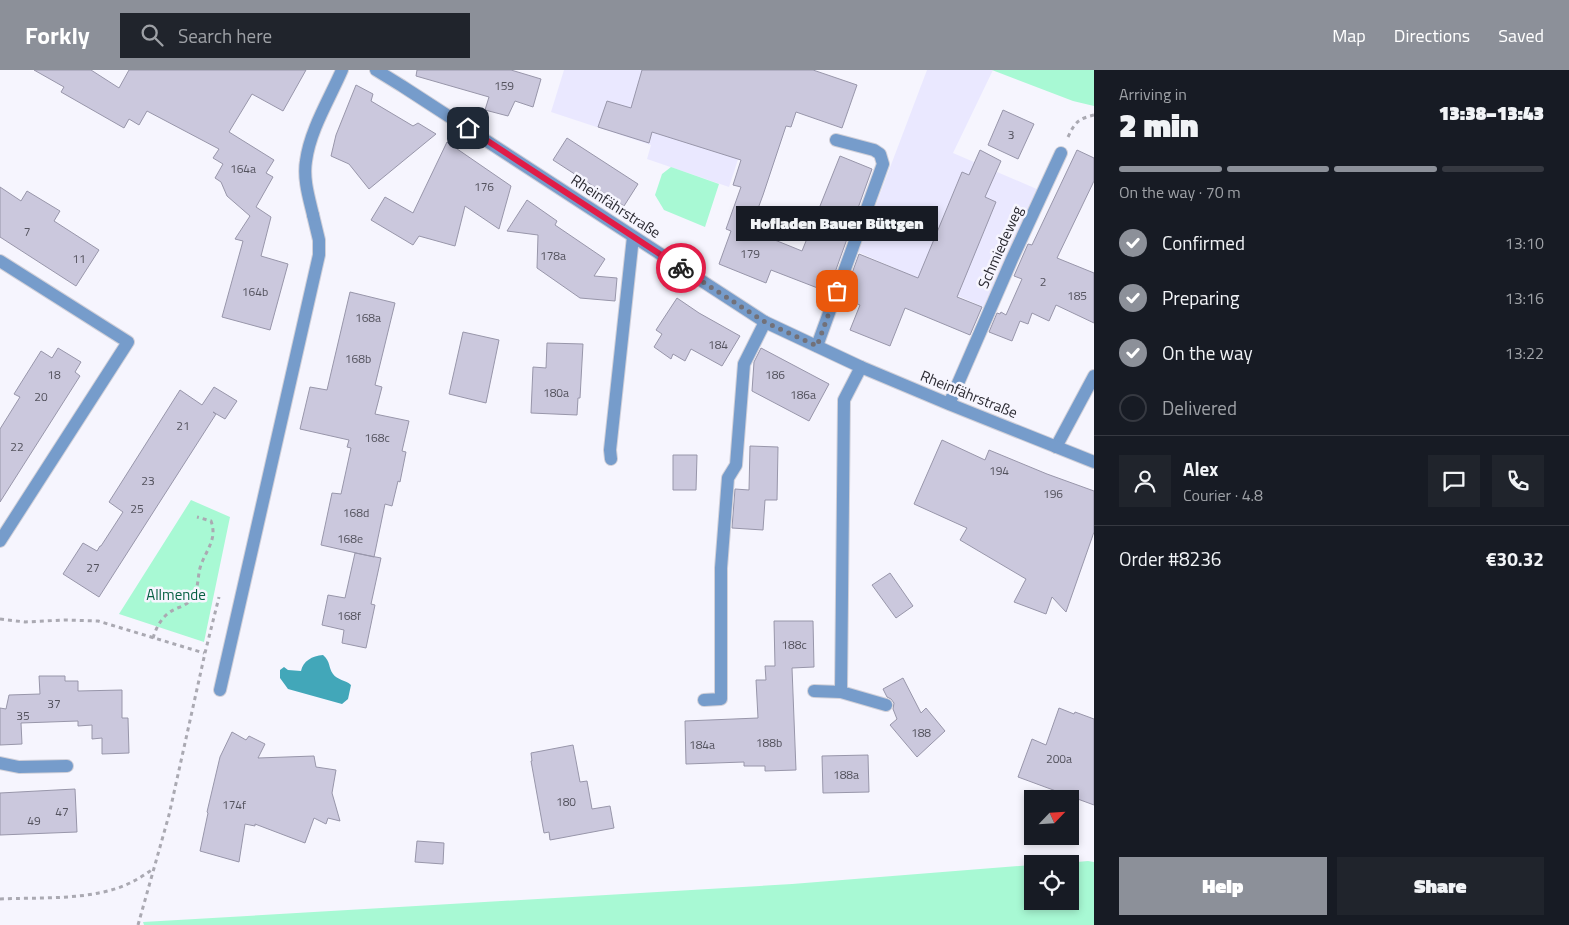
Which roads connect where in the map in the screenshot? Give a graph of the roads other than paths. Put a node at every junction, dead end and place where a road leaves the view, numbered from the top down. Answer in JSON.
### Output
{"nodes":[{"id":1,"x":342,"y":70,"type":"edge"},
{"id":2,"x":376,"y":70,"type":"edge"},
{"id":3,"x":836,"y":140,"type":"dead end"},
{"id":4,"x":1060,"y":153,"type":"road end"},
{"id":5,"x":633,"y":237,"type":"junction"},
{"id":6,"x":0,"y":260,"type":"edge"},
{"id":7,"x":765,"y":322,"type":"junction"},
{"id":8,"x":817,"y":346,"type":"junction"},
{"id":9,"x":861,"y":367,"type":"junction"},
{"id":10,"x":1094,"y":376,"type":"edge"},
{"id":11,"x":949,"y":404,"type":"junction"},
{"id":12,"x":1056,"y":447,"type":"junction"},
{"id":13,"x":611,"y":458,"type":"dead end"},
{"id":14,"x":1094,"y":462,"type":"edge"},
{"id":15,"x":0,"y":541,"type":"edge"},
{"id":16,"x":220,"y":690,"type":"dead end"},
{"id":17,"x":814,"y":691,"type":"dead end"},
{"id":18,"x":841,"y":692,"type":"junction"},
{"id":19,"x":704,"y":700,"type":"dead end"},
{"id":20,"x":886,"y":705,"type":"dead end"},
{"id":21,"x":0,"y":764,"type":"edge"},
{"id":22,"x":67,"y":766,"type":"dead end"}],
"edges":[{"from":1,"to":16,"type":"street"},
{"from":2,"to":5,"type":"street","name":"Rheinfährstraße"},
{"from":3,"to":8,"type":"street"},
{"from":4,"to":11,"type":"street","name":"Schmiedeweg"},
{"from":5,"to":7,"type":"street","name":"Rheinfährstraße"},
{"from":5,"to":13,"type":"street"},
{"from":6,"to":15,"type":"street"},
{"from":7,"to":8,"type":"street","name":"Rheinfährstraße"},
{"from":7,"to":19,"type":"street"},
{"from":8,"to":9,"type":"street","name":"Rheinfährstraße"},
{"from":9,"to":11,"type":"street","name":"Rheinfährstraße"},
{"from":9,"to":18,"type":"street"},
{"from":10,"to":12,"type":"street"},
{"from":11,"to":12,"type":"street","name":"Rheinfährstraße"},
{"from":12,"to":14,"type":"street","name":"Rheinfährstraße"},
{"from":17,"to":18,"type":"street"},
{"from":18,"to":20,"type":"street"},
{"from":21,"to":22,"type":"street"}]}
